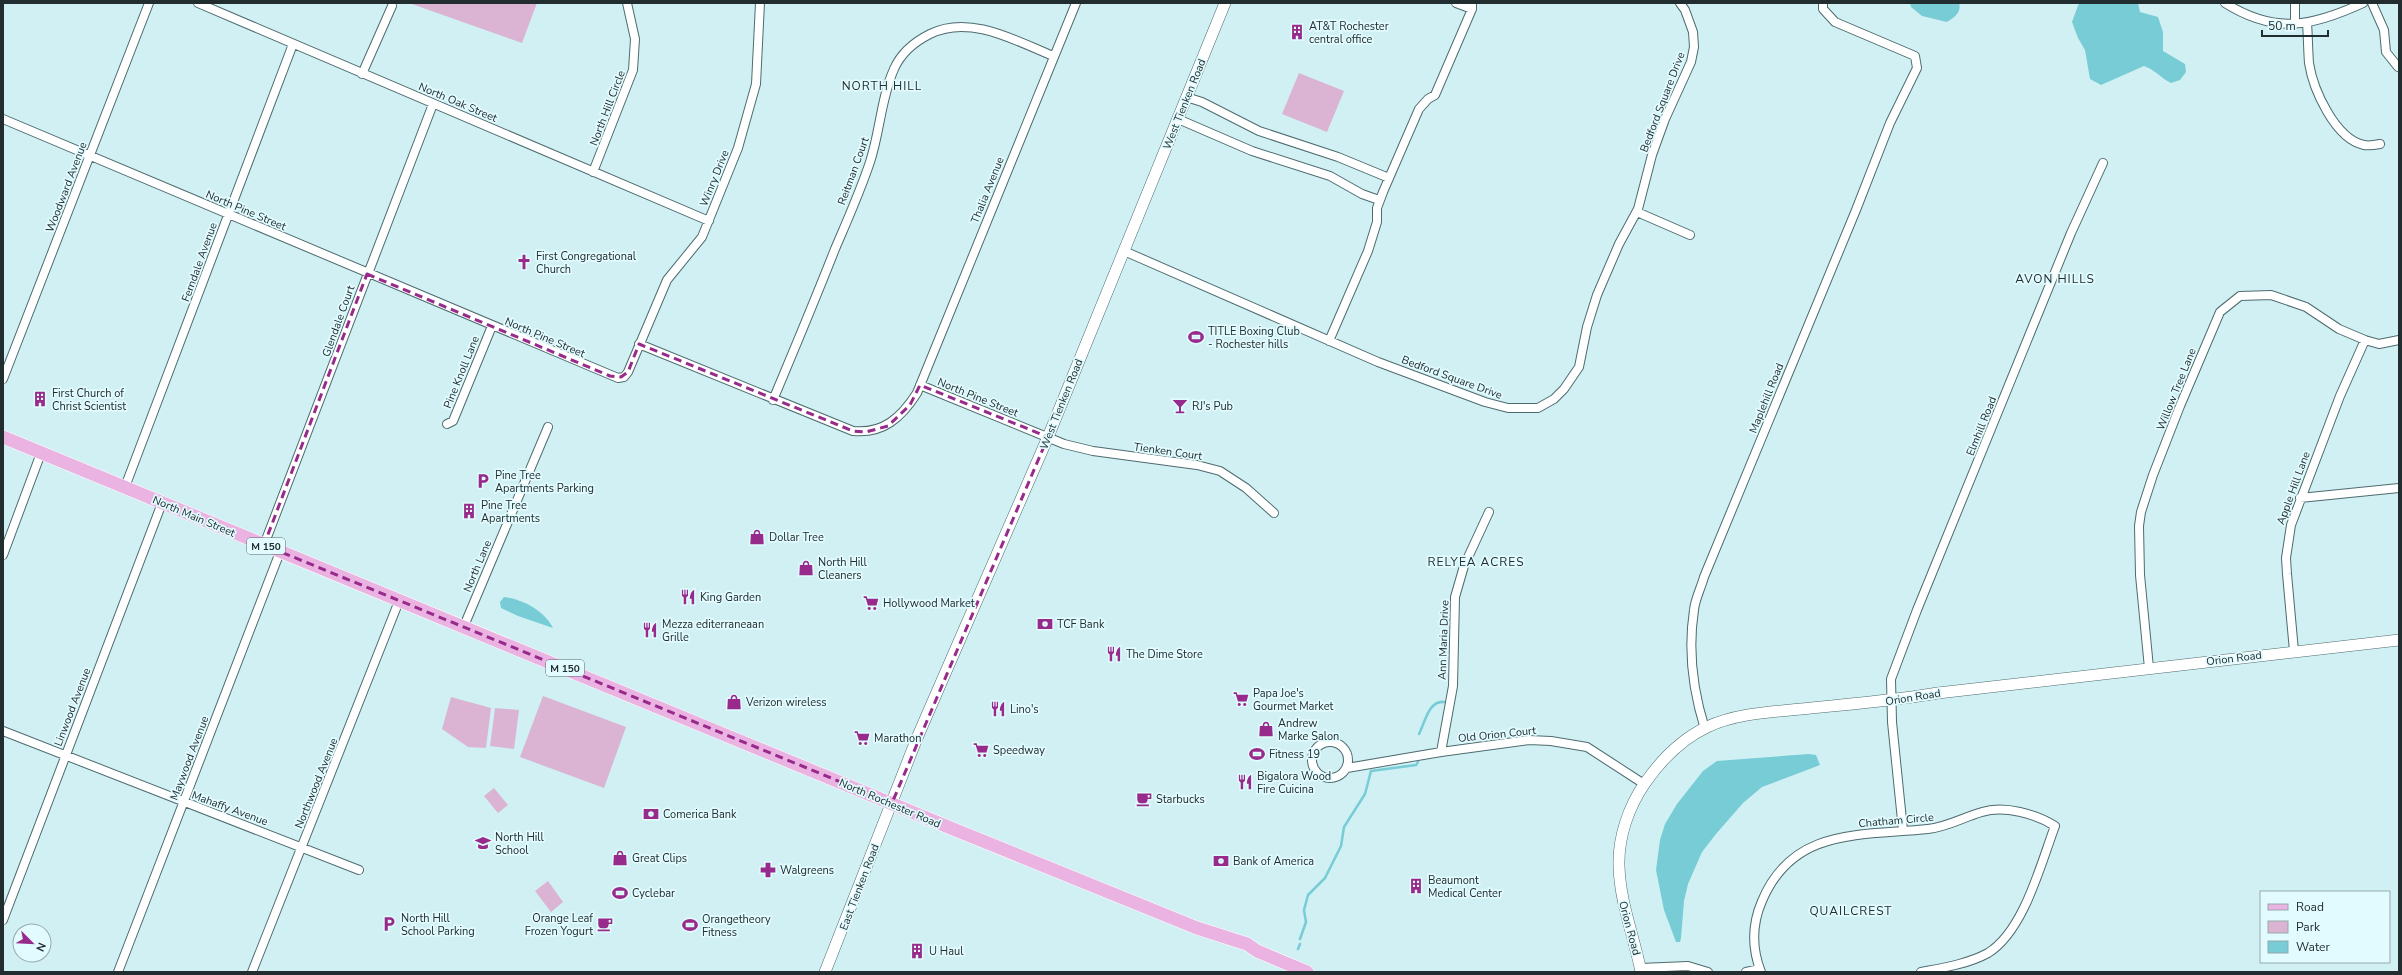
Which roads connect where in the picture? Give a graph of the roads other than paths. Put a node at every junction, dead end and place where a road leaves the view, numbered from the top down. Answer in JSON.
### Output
{"nodes":[{"id":1,"x":148,"y":3,"type":"edge"},
{"id":2,"x":198,"y":3,"type":"edge"},
{"id":3,"x":627,"y":3,"type":"edge"},
{"id":4,"x":760,"y":3,"type":"edge"},
{"id":5,"x":1076,"y":3,"type":"edge"},
{"id":6,"x":1225,"y":3,"type":"edge"},
{"id":7,"x":1456,"y":3,"type":"edge"},
{"id":8,"x":1680,"y":3,"type":"edge"},
{"id":9,"x":1823,"y":3,"type":"edge"},
{"id":10,"x":2225,"y":3,"type":"edge"},
{"id":11,"x":2295,"y":3,"type":"edge"},
{"id":12,"x":2363,"y":3,"type":"edge"},
{"id":13,"x":2372,"y":3,"type":"edge"},
{"id":14,"x":392,"y":6,"type":"dead end"},
{"id":15,"x":1472,"y":6,"type":"edge"},
{"id":16,"x":2307,"y":23,"type":"junction"},
{"id":17,"x":2295,"y":24,"type":"junction"},
{"id":18,"x":293,"y":44,"type":"junction"},
{"id":19,"x":1053,"y":56,"type":"junction"},
{"id":20,"x":2398,"y":67,"type":"dead end"},
{"id":21,"x":362,"y":74,"type":"junction"},
{"id":22,"x":1186,"y":97,"type":"junction"},
{"id":23,"x":433,"y":104,"type":"junction"},
{"id":24,"x":3,"y":119,"type":"edge"},
{"id":25,"x":1178,"y":119,"type":"junction"},
{"id":26,"x":2380,"y":144,"type":"dead end"},
{"id":27,"x":90,"y":154,"type":"junction"},
{"id":28,"x":2103,"y":163,"type":"dead end"},
{"id":29,"x":593,"y":172,"type":"junction"},
{"id":30,"x":1389,"y":178,"type":"junction"},
{"id":31,"x":1379,"y":200,"type":"junction"},
{"id":32,"x":1637,"y":212,"type":"junction"},
{"id":33,"x":228,"y":215,"type":"junction"},
{"id":34,"x":709,"y":221,"type":"junction"},
{"id":35,"x":1690,"y":235,"type":"dead end"},
{"id":36,"x":1124,"y":252,"type":"junction"},
{"id":37,"x":367,"y":274,"type":"junction"},
{"id":38,"x":492,"y":326,"type":"junction"},
{"id":39,"x":2365,"y":340,"type":"junction"},
{"id":40,"x":2399,"y":340,"type":"edge"},
{"id":41,"x":1329,"y":341,"type":"junction"},
{"id":42,"x":639,"y":344,"type":"junction"},
{"id":43,"x":3,"y":379,"type":"edge"},
{"id":44,"x":920,"y":385,"type":"junction"},
{"id":45,"x":773,"y":400,"type":"junction"},
{"id":46,"x":447,"y":424,"type":"dead end"},
{"id":47,"x":548,"y":427,"type":"dead end"},
{"id":48,"x":3,"y":437,"type":"edge"},
{"id":49,"x":1048,"y":437,"type":"junction"},
{"id":50,"x":42,"y":453,"type":"junction"},
{"id":51,"x":125,"y":487,"type":"junction"},
{"id":52,"x":2399,"y":488,"type":"edge"},
{"id":53,"x":2300,"y":498,"type":"junction"},
{"id":54,"x":162,"y":503,"type":"junction"},
{"id":55,"x":1489,"y":512,"type":"dead end"},
{"id":56,"x":1274,"y":513,"type":"dead end"},
{"id":57,"x":264,"y":545,"type":"junction"},
{"id":58,"x":280,"y":552,"type":"junction"},
{"id":59,"x":3,"y":555,"type":"edge"},
{"id":60,"x":400,"y":601,"type":"junction"},
{"id":61,"x":469,"y":628,"type":"junction"},
{"id":62,"x":2399,"y":640,"type":"edge"},
{"id":63,"x":2294,"y":651,"type":"junction"},
{"id":64,"x":2149,"y":668,"type":"junction"},
{"id":65,"x":1890,"y":701,"type":"junction"},
{"id":66,"x":1705,"y":729,"type":"junction"},
{"id":67,"x":3,"y":731,"type":"edge"},
{"id":68,"x":1441,"y":752,"type":"junction"},
{"id":69,"x":65,"y":755,"type":"junction"},
{"id":70,"x":1348,"y":755,"type":"junction"},
{"id":71,"x":1366,"y":764,"type":"junction"},
{"id":72,"x":1347,"y":768,"type":"junction"},
{"id":73,"x":1644,"y":784,"type":"junction"},
{"id":74,"x":184,"y":803,"type":"junction"},
{"id":75,"x":892,"y":803,"type":"junction"},
{"id":76,"x":1903,"y":830,"type":"junction"},
{"id":77,"x":302,"y":846,"type":"junction"},
{"id":78,"x":359,"y":870,"type":"dead end"},
{"id":79,"x":3,"y":920,"type":"edge"},
{"id":80,"x":1641,"y":970,"type":"edge"},
{"id":81,"x":1761,"y":971,"type":"edge"},
{"id":82,"x":118,"y":972,"type":"edge"},
{"id":83,"x":252,"y":972,"type":"edge"},
{"id":84,"x":825,"y":972,"type":"edge"},
{"id":85,"x":1307,"y":972,"type":"edge"},
{"id":86,"x":1708,"y":972,"type":"edge"},
{"id":87,"x":1746,"y":972,"type":"edge"},
{"id":88,"x":1921,"y":972,"type":"edge"}],
"edges":[{"from":1,"to":27,"type":"street","name":"Woodward Avenue"},
{"from":2,"to":18,"type":"street","name":"North Oak Street"},
{"from":3,"to":29,"type":"street","name":"North Hill Circle"},
{"from":4,"to":34,"type":"street","name":"Winry Drive"},
{"from":5,"to":19,"type":"street","name":"Thalia Avenue"},
{"from":6,"to":22,"type":"main road","name":"West Tienken Road"},
{"from":7,"to":15,"type":"street"},
{"from":8,"to":32,"type":"street","name":"Bedford Square Drive"},
{"from":9,"to":66,"type":"street","name":"Maplehill Road"},
{"from":10,"to":17,"type":"street"},
{"from":11,"to":17,"type":"street"},
{"from":12,"to":16,"type":"street"},
{"from":13,"to":20,"type":"street"},
{"from":14,"to":21,"type":"street"},
{"from":15,"to":30,"type":"street"},
{"from":16,"to":17,"type":"street"},
{"from":16,"to":26,"type":"street"},
{"from":18,"to":21,"type":"street","name":"North Oak Street"},
{"from":18,"to":33,"type":"street","name":"Ferndale Avenue"},
{"from":19,"to":44,"type":"street","name":"Thalia Avenue"},
{"from":19,"to":45,"type":"street","name":"Reitman Court"},
{"from":21,"to":23,"type":"street","name":"North Oak Street"},
{"from":22,"to":25,"type":"main road","name":"West Tienken Road"},
{"from":22,"to":30,"type":"street"},
{"from":23,"to":29,"type":"street","name":"North Oak Street"},
{"from":23,"to":37,"type":"street","name":"Glendale Court"},
{"from":24,"to":27,"type":"street","name":"North Pine Street"},
{"from":25,"to":31,"type":"street"},
{"from":25,"to":36,"type":"main road","name":"West Tienken Road"},
{"from":27,"to":33,"type":"street","name":"North Pine Street"},
{"from":27,"to":43,"type":"street","name":"Woodward Avenue"},
{"from":28,"to":65,"type":"street","name":"Elmhill Road"},
{"from":29,"to":34,"type":"street","name":"North Oak Street"},
{"from":30,"to":31,"type":"street"},
{"from":31,"to":41,"type":"street"},
{"from":32,"to":35,"type":"street"},
{"from":32,"to":41,"type":"street","name":"Bedford Square Drive"},
{"from":33,"to":37,"type":"street","name":"North Pine Street"},
{"from":33,"to":51,"type":"street","name":"Ferndale Avenue"},
{"from":34,"to":42,"type":"street","name":"Winry Drive"},
{"from":36,"to":41,"type":"street","name":"Bedford Square Drive"},
{"from":36,"to":49,"type":"main road","name":"West Tienken Road"},
{"from":37,"to":38,"type":"street","name":"North Pine Street"},
{"from":37,"to":57,"type":"street","name":"Glendale Court"},
{"from":38,"to":42,"type":"street","name":"North Pine Street"},
{"from":38,"to":46,"type":"street","name":"Pine Knoll Lane"},
{"from":39,"to":40,"type":"street","name":"Willow Tree Lane"},
{"from":39,"to":53,"type":"street","name":"Apple Hill Lane"},
{"from":39,"to":64,"type":"street","name":"Willow Tree Lane"},
{"from":42,"to":45,"type":"street","name":"North Pine Street"},
{"from":44,"to":45,"type":"street","name":"North Pine Street"},
{"from":44,"to":49,"type":"street","name":"North Pine Street"},
{"from":47,"to":61,"type":"street","name":"North Lane"},
{"from":48,"to":50,"type":"main road","name":"North Main Street","number":"M 150"},
{"from":49,"to":56,"type":"street","name":"Tienken Court"},
{"from":49,"to":75,"type":"main road","name":"West Tienken Road"},
{"from":50,"to":51,"type":"main road","name":"North Main Street","number":"M 150"},
{"from":50,"to":59,"type":"street"},
{"from":51,"to":54,"type":"main road","name":"North Main Street","number":"M 150"},
{"from":52,"to":53,"type":"street"},
{"from":53,"to":63,"type":"street","name":"Apple Hill Lane"},
{"from":54,"to":57,"type":"main road","name":"North Main Street","number":"M 150"},
{"from":54,"to":69,"type":"street","name":"Linwood Avenue"},
{"from":55,"to":68,"type":"street","name":"Ann Maria Drive"},
{"from":57,"to":58,"type":"main road","name":"North Main Street","number":"M 150"},
{"from":58,"to":60,"type":"main road","name":"North Main Street","number":"M 150"},
{"from":58,"to":74,"type":"street","name":"Maywood Avenue"},
{"from":60,"to":61,"type":"main road","name":"North Main Street","number":"M 150"},
{"from":60,"to":77,"type":"street","name":"Northwood Avenue"},
{"from":61,"to":75,"type":"main road","name":"North Rochester Road","number":"M 150"},
{"from":62,"to":63,"type":"main road","name":"Orion Road"},
{"from":63,"to":64,"type":"main road","name":"Orion Road"},
{"from":64,"to":65,"type":"main road","name":"Orion Road"},
{"from":65,"to":66,"type":"main road","name":"Orion Road"},
{"from":65,"to":76,"type":"street","name":"Elmhill Road"},
{"from":66,"to":73,"type":"main road","name":"Orion Road"},
{"from":67,"to":69,"type":"street","name":"Mahaffy Avenue"},
{"from":68,"to":71,"type":"street","name":"Old Orion Court"},
{"from":68,"to":73,"type":"street","name":"Old Orion Court"},
{"from":69,"to":74,"type":"street","name":"Mahaffy Avenue"},
{"from":69,"to":79,"type":"street","name":"Linwood Avenue"},
{"from":70,"to":71,"type":"street"},
{"from":70,"to":72,"type":"street"},
{"from":70,"to":72,"type":"street"},
{"from":71,"to":72,"type":"street","name":"Old Orion Court"},
{"from":73,"to":80,"type":"main road","name":"Orion Road"},
{"from":74,"to":77,"type":"street","name":"Mahaffy Avenue"},
{"from":74,"to":82,"type":"street","name":"Maywood Avenue"},
{"from":75,"to":84,"type":"main road","name":"East Tienken Road"},
{"from":75,"to":85,"type":"main road","name":"North Rochester Road"},
{"from":76,"to":81,"type":"street","name":"Chatham Circle"},
{"from":76,"to":88,"type":"street","name":"Chatham Circle"},
{"from":77,"to":78,"type":"street","name":"Mahaffy Avenue"},
{"from":77,"to":83,"type":"street","name":"Northwood Avenue"},
{"from":80,"to":86,"type":"street"},
{"from":81,"to":87,"type":"street"}]}
